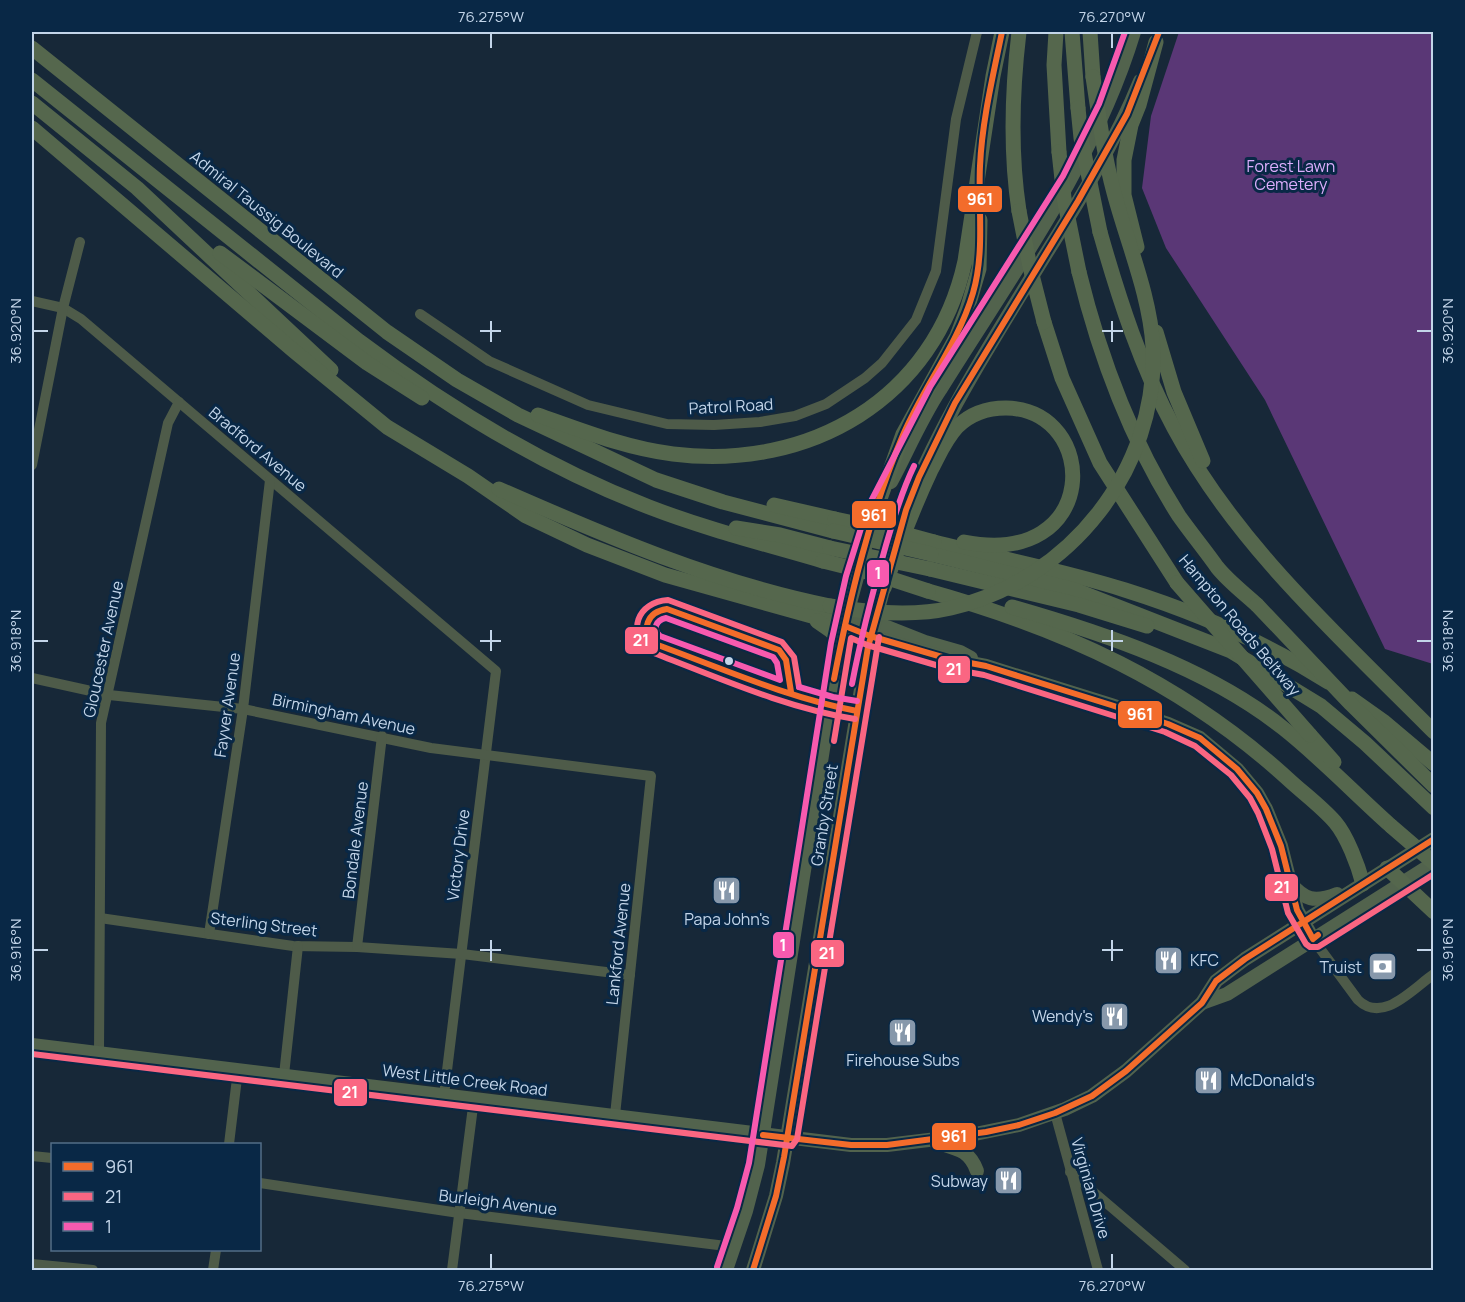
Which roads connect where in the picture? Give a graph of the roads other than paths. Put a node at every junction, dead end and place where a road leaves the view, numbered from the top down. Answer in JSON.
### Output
{"nodes":[{"id":1,"x":977,"y":32,"type":"edge"},
{"id":2,"x":1002,"y":32,"type":"edge"},
{"id":3,"x":1019,"y":32,"type":"edge"},
{"id":4,"x":1056,"y":32,"type":"edge"},
{"id":5,"x":1072,"y":32,"type":"edge"},
{"id":6,"x":1090,"y":32,"type":"edge"},
{"id":7,"x":1134,"y":32,"type":"edge"},
{"id":8,"x":1157,"y":37,"type":"edge"},
{"id":9,"x":32,"y":48,"type":"edge"},
{"id":10,"x":32,"y":80,"type":"edge"},
{"id":11,"x":32,"y":103,"type":"edge"},
{"id":12,"x":32,"y":128,"type":"edge"},
{"id":13,"x":980,"y":166,"type":"junction"},
{"id":14,"x":137,"y":188,"type":"junction"},
{"id":15,"x":80,"y":242,"type":"dead end"},
{"id":16,"x":32,"y":301,"type":"edge"},
{"id":17,"x":63,"y":308,"type":"junction"},
{"id":18,"x":420,"y":314,"type":"dead end"},
{"id":19,"x":487,"y":398,"type":"junction"},
{"id":20,"x":179,"y":402,"type":"junction"},
{"id":21,"x":512,"y":443,"type":"junction"},
{"id":22,"x":427,"y":452,"type":"junction"},
{"id":23,"x":32,"y":465,"type":"edge"},
{"id":24,"x":468,"y":476,"type":"junction"},
{"id":25,"x":270,"y":480,"type":"junction"},
{"id":26,"x":875,"y":513,"type":"junction"},
{"id":27,"x":834,"y":525,"type":"junction"},
{"id":28,"x":826,"y":554,"type":"junction"},
{"id":29,"x":931,"y":563,"type":"junction"},
{"id":30,"x":1273,"y":566,"type":"junction"},
{"id":31,"x":881,"y":581,"type":"junction"},
{"id":32,"x":807,"y":614,"type":"junction"},
{"id":33,"x":845,"y":621,"type":"junction"},
{"id":34,"x":872,"y":630,"type":"junction"},
{"id":35,"x":456,"y":637,"type":"joint"},
{"id":36,"x":841,"y":641,"type":"junction"},
{"id":37,"x":32,"y":678,"type":"edge"},
{"id":38,"x":109,"y":695,"type":"junction"},
{"id":39,"x":243,"y":709,"type":"junction"},
{"id":40,"x":1434,"y":732,"type":"edge"},
{"id":41,"x":382,"y":736,"type":"junction"},
{"id":42,"x":486,"y":755,"type":"junction"},
{"id":43,"x":1434,"y":764,"type":"edge"},
{"id":44,"x":651,"y":776,"type":"joint"},
{"id":45,"x":1434,"y":786,"type":"edge"},
{"id":46,"x":1433,"y":808,"type":"edge"},
{"id":47,"x":1395,"y":825,"type":"junction"},
{"id":48,"x":1434,"y":839,"type":"edge"},
{"id":49,"x":1434,"y":854,"type":"edge"},
{"id":50,"x":1434,"y":863,"type":"edge"},
{"id":51,"x":1386,"y":868,"type":"junction"},
{"id":52,"x":1289,"y":882,"type":"junction"},
{"id":53,"x":1402,"y":882,"type":"junction"},
{"id":54,"x":1362,"y":884,"type":"junction"},
{"id":55,"x":1434,"y":912,"type":"edge"},
{"id":56,"x":100,"y":918,"type":"junction"},
{"id":57,"x":1303,"y":922,"type":"junction"},
{"id":58,"x":209,"y":933,"type":"junction"},
{"id":59,"x":1313,"y":939,"type":"junction"},
{"id":60,"x":298,"y":946,"type":"junction"},
{"id":61,"x":357,"y":947,"type":"junction"},
{"id":62,"x":462,"y":954,"type":"junction"},
{"id":63,"x":1434,"y":974,"type":"edge"},
{"id":64,"x":630,"y":975,"type":"junction"},
{"id":65,"x":1202,"y":1003,"type":"junction"},
{"id":66,"x":32,"y":1045,"type":"edge"},
{"id":67,"x":99,"y":1053,"type":"junction"},
{"id":68,"x":238,"y":1070,"type":"junction"},
{"id":69,"x":284,"y":1075,"type":"junction"},
{"id":70,"x":444,"y":1095,"type":"junction"},
{"id":71,"x":474,"y":1099,"type":"junction"},
{"id":72,"x":1055,"y":1113,"type":"junction"},
{"id":73,"x":615,"y":1115,"type":"junction"},
{"id":74,"x":763,"y":1135,"type":"junction"},
{"id":75,"x":788,"y":1138,"type":"junction"},
{"id":76,"x":930,"y":1141,"type":"junction"},
{"id":77,"x":229,"y":1143,"type":"edge"},
{"id":78,"x":32,"y":1156,"type":"edge"},
{"id":79,"x":51,"y":1158,"type":"edge"},
{"id":80,"x":977,"y":1171,"type":"dead end"},
{"id":81,"x":1070,"y":1172,"type":"junction"},
{"id":82,"x":261,"y":1183,"type":"edge"},
{"id":83,"x":459,"y":1213,"type":"junction"},
{"id":84,"x":734,"y":1247,"type":"junction"},
{"id":85,"x":216,"y":1251,"type":"edge"},
{"id":86,"x":32,"y":1264,"type":"edge"},
{"id":87,"x":93,"y":1270,"type":"edge"},
{"id":88,"x":213,"y":1270,"type":"edge"},
{"id":89,"x":452,"y":1270,"type":"edge"},
{"id":90,"x":726,"y":1270,"type":"edge"},
{"id":91,"x":753,"y":1270,"type":"edge"},
{"id":92,"x":1098,"y":1270,"type":"edge"},
{"id":93,"x":1185,"y":1270,"type":"edge"}],
"edges":[{"from":1,"to":18,"type":"street","name":"Patrol Road"},
{"from":2,"to":13,"type":"highway"},
{"from":3,"to":47,"type":"highway","name":"Hampton Roads Beltway","bridge":true},
{"from":4,"to":45,"type":"highway","bridge":true},
{"from":5,"to":30,"type":"highway","bridge":true},
{"from":6,"to":24,"type":"highway","bridge":true},
{"from":7,"to":26,"type":"main road","name":"Granby Street"},
{"from":8,"to":30,"type":"highway"},
{"from":8,"to":31,"type":"main road","name":"Granby Street"},
{"from":9,"to":19,"type":"highway","name":"Admiral Taussig Boulevard"},
{"from":10,"to":21,"type":"highway"},
{"from":11,"to":14,"type":"highway"},
{"from":12,"to":22,"type":"highway"},
{"from":13,"to":19,"type":"highway"},
{"from":13,"to":26,"type":"highway"},
{"from":14,"to":21,"type":"highway"},
{"from":14,"to":22,"type":"highway"},
{"from":15,"to":17,"type":"street"},
{"from":16,"to":17,"type":"street","name":"Bradford Avenue"},
{"from":17,"to":20,"type":"street","name":"Bradford Avenue"},
{"from":17,"to":23,"type":"street"},
{"from":19,"to":27,"type":"highway"},
{"from":20,"to":25,"type":"street","name":"Bradford Avenue"},
{"from":20,"to":38,"type":"street","name":"Gloucester Avenue"},
{"from":21,"to":28,"type":"highway"},
{"from":22,"to":24,"type":"highway"},
{"from":24,"to":32,"type":"highway"},
{"from":25,"to":35,"type":"street","name":"Bradford Avenue"},
{"from":25,"to":39,"type":"street","name":"Fayver Avenue"},
{"from":26,"to":33,"type":"main road","name":"Granby Street"},
{"from":27,"to":29,"type":"highway","bridge":true},
{"from":27,"to":29,"type":"highway","bridge":true},
{"from":28,"to":29,"type":"highway","bridge":true},
{"from":28,"to":31,"type":"highway","bridge":true},
{"from":29,"to":31,"type":"highway","bridge":true},
{"from":29,"to":31,"type":"highway"},
{"from":29,"to":43,"type":"highway"},
{"from":29,"to":46,"type":"highway"},
{"from":29,"to":47,"type":"highway"},
{"from":29,"to":54,"type":"highway"},
{"from":30,"to":40,"type":"highway"},
{"from":31,"to":34,"type":"main road","name":"Granby Street"},
{"from":32,"to":33,"type":"highway"},
{"from":32,"to":36,"type":"highway"},
{"from":33,"to":34,"type":"main road"},
{"from":33,"to":36,"type":"main road","name":"Granby Street"},
{"from":34,"to":52,"type":"main road"},
{"from":34,"to":75,"type":"main road","name":"Granby Street"},
{"from":35,"to":42,"type":"street","name":"Victory Drive"},
{"from":36,"to":74,"type":"main road","name":"Granby Street"},
{"from":37,"to":38,"type":"street","name":"Birmingham Avenue"},
{"from":38,"to":39,"type":"street","name":"Birmingham Avenue"},
{"from":38,"to":56,"type":"street","name":"Gloucester Avenue"},
{"from":39,"to":41,"type":"street","name":"Birmingham Avenue"},
{"from":39,"to":58,"type":"street","name":"Fayver Avenue"},
{"from":41,"to":42,"type":"street","name":"Birmingham Avenue"},
{"from":41,"to":61,"type":"street","name":"Bondale Avenue"},
{"from":42,"to":44,"type":"street","name":"Birmingham Avenue"},
{"from":42,"to":62,"type":"street","name":"Victory Drive"},
{"from":44,"to":64,"type":"street","name":"Lankford Avenue"},
{"from":47,"to":49,"type":"highway","name":"Hampton Roads Beltway"},
{"from":47,"to":50,"type":"highway","bridge":true},
{"from":48,"to":51,"type":"main road"},
{"from":50,"to":53,"type":"main road"},
{"from":51,"to":53,"type":"highway"},
{"from":51,"to":54,"type":"main road"},
{"from":52,"to":54,"type":"main road"},
{"from":52,"to":57,"type":"main road"},
{"from":53,"to":55,"type":"highway"},
{"from":53,"to":59,"type":"main road"},
{"from":54,"to":57,"type":"main road"},
{"from":56,"to":58,"type":"street","name":"Sterling Street"},
{"from":56,"to":67,"type":"street","name":"Gloucester Avenue"},
{"from":57,"to":59,"type":"main road"},
{"from":57,"to":65,"type":"main road"},
{"from":58,"to":60,"type":"street","name":"Sterling Street"},
{"from":59,"to":63,"type":"street"},
{"from":59,"to":65,"type":"main road"},
{"from":60,"to":61,"type":"street","name":"Sterling Street"},
{"from":60,"to":69,"type":"street"},
{"from":61,"to":62,"type":"street","name":"Sterling Street"},
{"from":62,"to":64,"type":"street","name":"Sterling Street"},
{"from":62,"to":70,"type":"street","name":"Victory Drive"},
{"from":64,"to":73,"type":"street","name":"Lankford Avenue"},
{"from":65,"to":72,"type":"main road","name":"West Little Creek Road"},
{"from":66,"to":67,"type":"main road","name":"West Little Creek Road"},
{"from":67,"to":68,"type":"main road","name":"West Little Creek Road"},
{"from":68,"to":69,"type":"main road","name":"West Little Creek Road"},
{"from":68,"to":77,"type":"street"},
{"from":69,"to":70,"type":"main road","name":"West Little Creek Road"},
{"from":70,"to":71,"type":"main road","name":"West Little Creek Road"},
{"from":71,"to":73,"type":"main road","name":"West Little Creek Road"},
{"from":71,"to":83,"type":"street"},
{"from":72,"to":76,"type":"main road","name":"West Little Creek Road"},
{"from":72,"to":81,"type":"street","name":"Virginian Drive"},
{"from":73,"to":74,"type":"main road","name":"West Little Creek Road"},
{"from":74,"to":75,"type":"main road","name":"West Little Creek Road"},
{"from":74,"to":84,"type":"main road","name":"Granby Street"},
{"from":75,"to":76,"type":"main road","name":"West Little Creek Road"},
{"from":75,"to":91,"type":"main road","name":"Granby Street"},
{"from":76,"to":80,"type":"main road"},
{"from":78,"to":79,"type":"street"},
{"from":81,"to":92,"type":"street","name":"Virginian Drive"},
{"from":81,"to":93,"type":"street"},
{"from":82,"to":83,"type":"street","name":"Burleigh Avenue"},
{"from":83,"to":84,"type":"street","name":"Burleigh Avenue"},
{"from":83,"to":89,"type":"street"},
{"from":84,"to":90,"type":"main road","name":"Granby Street"},
{"from":85,"to":88,"type":"street"},
{"from":86,"to":87,"type":"street"}]}
